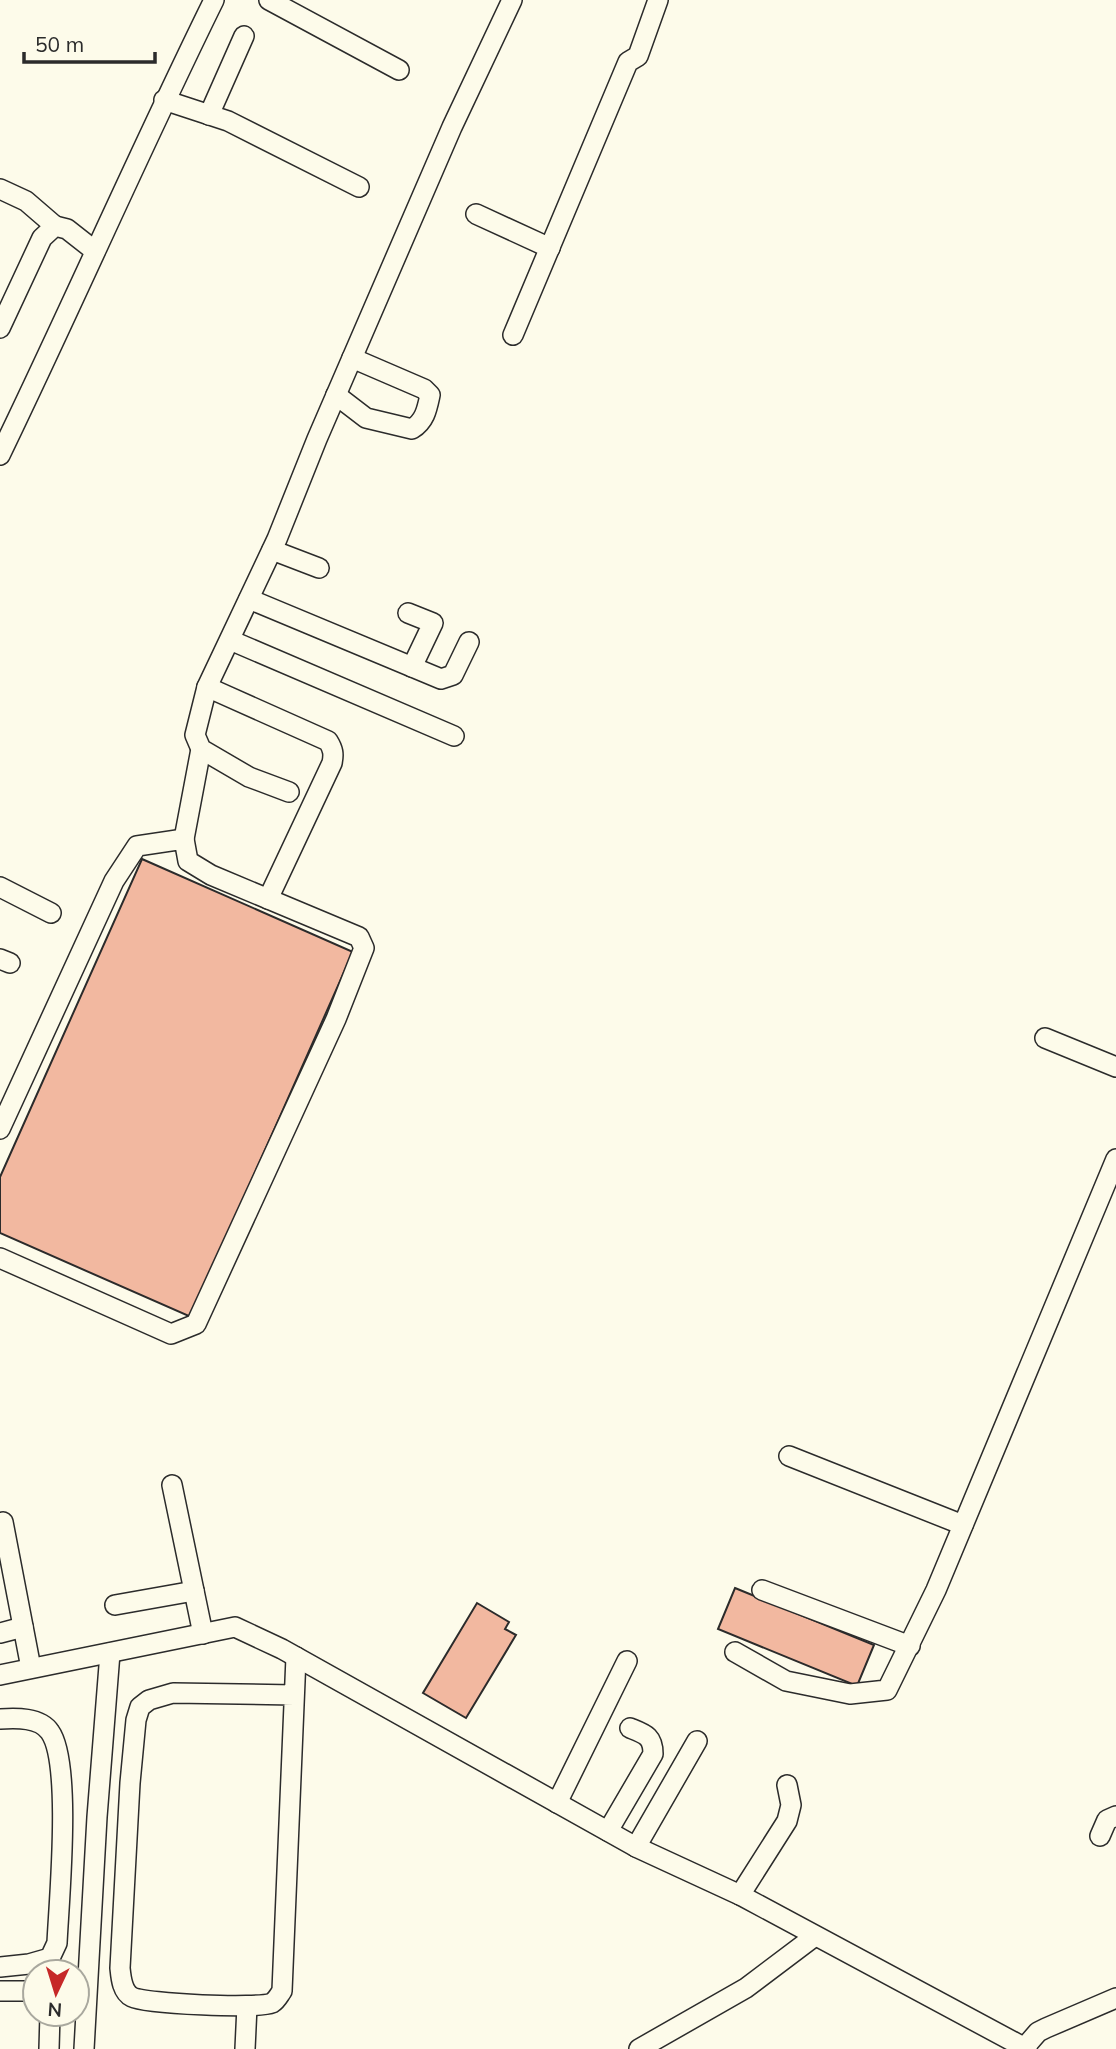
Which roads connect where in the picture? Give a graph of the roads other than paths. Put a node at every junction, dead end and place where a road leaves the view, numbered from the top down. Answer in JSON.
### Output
{"nodes":[{"id":1,"x":214,"y":0,"type":"edge"},
{"id":2,"x":269,"y":0,"type":"edge"},
{"id":3,"x":512,"y":0,"type":"edge"},
{"id":4,"x":658,"y":0,"type":"edge"},
{"id":5,"x":244,"y":36,"type":"dead end"},
{"id":6,"x":399,"y":70,"type":"dead end"},
{"id":7,"x":164,"y":100,"type":"junction"},
{"id":8,"x":209,"y":115,"type":"junction"},
{"id":9,"x":359,"y":187,"type":"dead end"},
{"id":10,"x":0,"y":189,"type":"edge"},
{"id":11,"x":476,"y":214,"type":"dead end"},
{"id":12,"x":55,"y":226,"type":"junction"},
{"id":13,"x":550,"y":248,"type":"junction"},
{"id":14,"x":96,"y":251,"type":"junction"},
{"id":15,"x":0,"y":328,"type":"edge"},
{"id":16,"x":513,"y":335,"type":"dead end"},
{"id":17,"x":352,"y":358,"type":"junction"},
{"id":18,"x":336,"y":395,"type":"junction"},
{"id":19,"x":0,"y":455,"type":"edge"},
{"id":20,"x":272,"y":550,"type":"junction"},
{"id":21,"x":319,"y":568,"type":"dead end"},
{"id":22,"x":249,"y":599,"type":"junction"},
{"id":23,"x":408,"y":613,"type":"dead end"},
{"id":24,"x":230,"y":640,"type":"junction"},
{"id":25,"x":469,"y":642,"type":"dead end"},
{"id":26,"x":412,"y":667,"type":"junction"},
{"id":27,"x":207,"y":687,"type":"junction"},
{"id":28,"x":454,"y":736,"type":"dead end"},
{"id":29,"x":201,"y":749,"type":"junction"},
{"id":30,"x":289,"y":792,"type":"dead end"},
{"id":31,"x":184,"y":839,"type":"junction"},
{"id":32,"x":0,"y":887,"type":"edge"},
{"id":33,"x":268,"y":899,"type":"junction"},
{"id":34,"x":51,"y":912,"type":"dead end"},
{"id":35,"x":1045,"y":1038,"type":"dead end"},
{"id":36,"x":1116,"y":1067,"type":"edge"},
{"id":37,"x":0,"y":1129,"type":"edge"},
{"id":38,"x":1116,"y":1159,"type":"edge"},
{"id":39,"x":0,"y":1258,"type":"edge"},
{"id":40,"x":789,"y":1456,"type":"dead end"},
{"id":41,"x":172,"y":1485,"type":"dead end"},
{"id":42,"x":3,"y":1522,"type":"dead end"},
{"id":43,"x":964,"y":1525,"type":"junction"},
{"id":44,"x":762,"y":1590,"type":"dead end"},
{"id":45,"x":194,"y":1591,"type":"junction"},
{"id":46,"x":116,"y":1605,"type":"dead end"},
{"id":47,"x":23,"y":1627,"type":"junction"},
{"id":48,"x":0,"y":1633,"type":"edge"},
{"id":49,"x":203,"y":1634,"type":"junction"},
{"id":50,"x":910,"y":1646,"type":"junction"},
{"id":51,"x":735,"y":1652,"type":"dead end"},
{"id":52,"x":110,"y":1653,"type":"junction"},
{"id":53,"x":296,"y":1657,"type":"junction"},
{"id":54,"x":627,"y":1661,"type":"dead end"},
{"id":55,"x":31,"y":1668,"type":"junction"},
{"id":56,"x":0,"y":1675,"type":"edge"},
{"id":57,"x":295,"y":1695,"type":"junction"},
{"id":58,"x":0,"y":1719,"type":"edge"},
{"id":59,"x":630,"y":1728,"type":"dead end"},
{"id":60,"x":697,"y":1741,"type":"dead end"},
{"id":61,"x":787,"y":1785,"type":"dead end"},
{"id":62,"x":557,"y":1803,"type":"junction"},
{"id":63,"x":1116,"y":1816,"type":"edge"},
{"id":64,"x":608,"y":1831,"type":"junction"},
{"id":65,"x":1100,"y":1836,"type":"dead end"},
{"id":66,"x":636,"y":1847,"type":"junction"},
{"id":67,"x":740,"y":1895,"type":"junction"},
{"id":68,"x":815,"y":1936,"type":"junction"},
{"id":69,"x":0,"y":1967,"type":"edge"},
{"id":70,"x":0,"y":1991,"type":"edge"},
{"id":71,"x":21,"y":1991,"type":"edge"},
{"id":72,"x":1116,"y":1998,"type":"edge"},
{"id":73,"x":247,"y":2006,"type":"junction"},
{"id":74,"x":50,"y":2028,"type":"edge"},
{"id":75,"x":1026,"y":2048,"type":"edge"},
{"id":76,"x":49,"y":2049,"type":"edge"},
{"id":77,"x":84,"y":2049,"type":"edge"},
{"id":78,"x":245,"y":2049,"type":"edge"},
{"id":79,"x":639,"y":2049,"type":"edge"}],
"edges":[{"from":1,"to":7,"type":"street"},
{"from":2,"to":6,"type":"street"},
{"from":3,"to":17,"type":"street"},
{"from":4,"to":13,"type":"street"},
{"from":5,"to":8,"type":"street"},
{"from":7,"to":8,"type":"street"},
{"from":7,"to":14,"type":"street"},
{"from":8,"to":9,"type":"street"},
{"from":10,"to":12,"type":"street"},
{"from":11,"to":13,"type":"street"},
{"from":12,"to":14,"type":"street"},
{"from":12,"to":15,"type":"street"},
{"from":13,"to":16,"type":"street"},
{"from":14,"to":19,"type":"street"},
{"from":17,"to":18,"type":"street"},
{"from":17,"to":18,"type":"street"},
{"from":18,"to":20,"type":"street"},
{"from":20,"to":21,"type":"street"},
{"from":20,"to":22,"type":"street"},
{"from":22,"to":24,"type":"street"},
{"from":22,"to":26,"type":"street"},
{"from":23,"to":26,"type":"street"},
{"from":24,"to":27,"type":"street"},
{"from":24,"to":28,"type":"street"},
{"from":25,"to":26,"type":"street"},
{"from":27,"to":29,"type":"street"},
{"from":27,"to":33,"type":"street"},
{"from":29,"to":30,"type":"street"},
{"from":29,"to":31,"type":"street"},
{"from":31,"to":33,"type":"street"},
{"from":31,"to":37,"type":"street"},
{"from":32,"to":34,"type":"street"},
{"from":33,"to":39,"type":"street"},
{"from":35,"to":36,"type":"street"},
{"from":38,"to":43,"type":"street"},
{"from":40,"to":43,"type":"street"},
{"from":41,"to":45,"type":"street"},
{"from":42,"to":47,"type":"street"},
{"from":43,"to":50,"type":"street"},
{"from":44,"to":50,"type":"street"},
{"from":45,"to":46,"type":"street"},
{"from":45,"to":49,"type":"street"},
{"from":47,"to":48,"type":"street"},
{"from":47,"to":55,"type":"street"},
{"from":49,"to":52,"type":"street"},
{"from":49,"to":53,"type":"street"},
{"from":50,"to":51,"type":"street"},
{"from":52,"to":55,"type":"street"},
{"from":52,"to":77,"type":"street"},
{"from":53,"to":57,"type":"street"},
{"from":53,"to":62,"type":"street"},
{"from":54,"to":62,"type":"street"},
{"from":55,"to":56,"type":"street"},
{"from":57,"to":73,"type":"street"},
{"from":57,"to":73,"type":"street"},
{"from":58,"to":69,"type":"street"},
{"from":59,"to":64,"type":"street"},
{"from":60,"to":66,"type":"street"},
{"from":61,"to":67,"type":"street"},
{"from":62,"to":64,"type":"street"},
{"from":63,"to":65,"type":"street"},
{"from":64,"to":66,"type":"street"},
{"from":66,"to":67,"type":"street"},
{"from":67,"to":68,"type":"street"},
{"from":68,"to":75,"type":"street"},
{"from":68,"to":79,"type":"street"},
{"from":70,"to":71,"type":"street"},
{"from":72,"to":75,"type":"street"},
{"from":73,"to":78,"type":"street"},
{"from":74,"to":76,"type":"street"}]}
